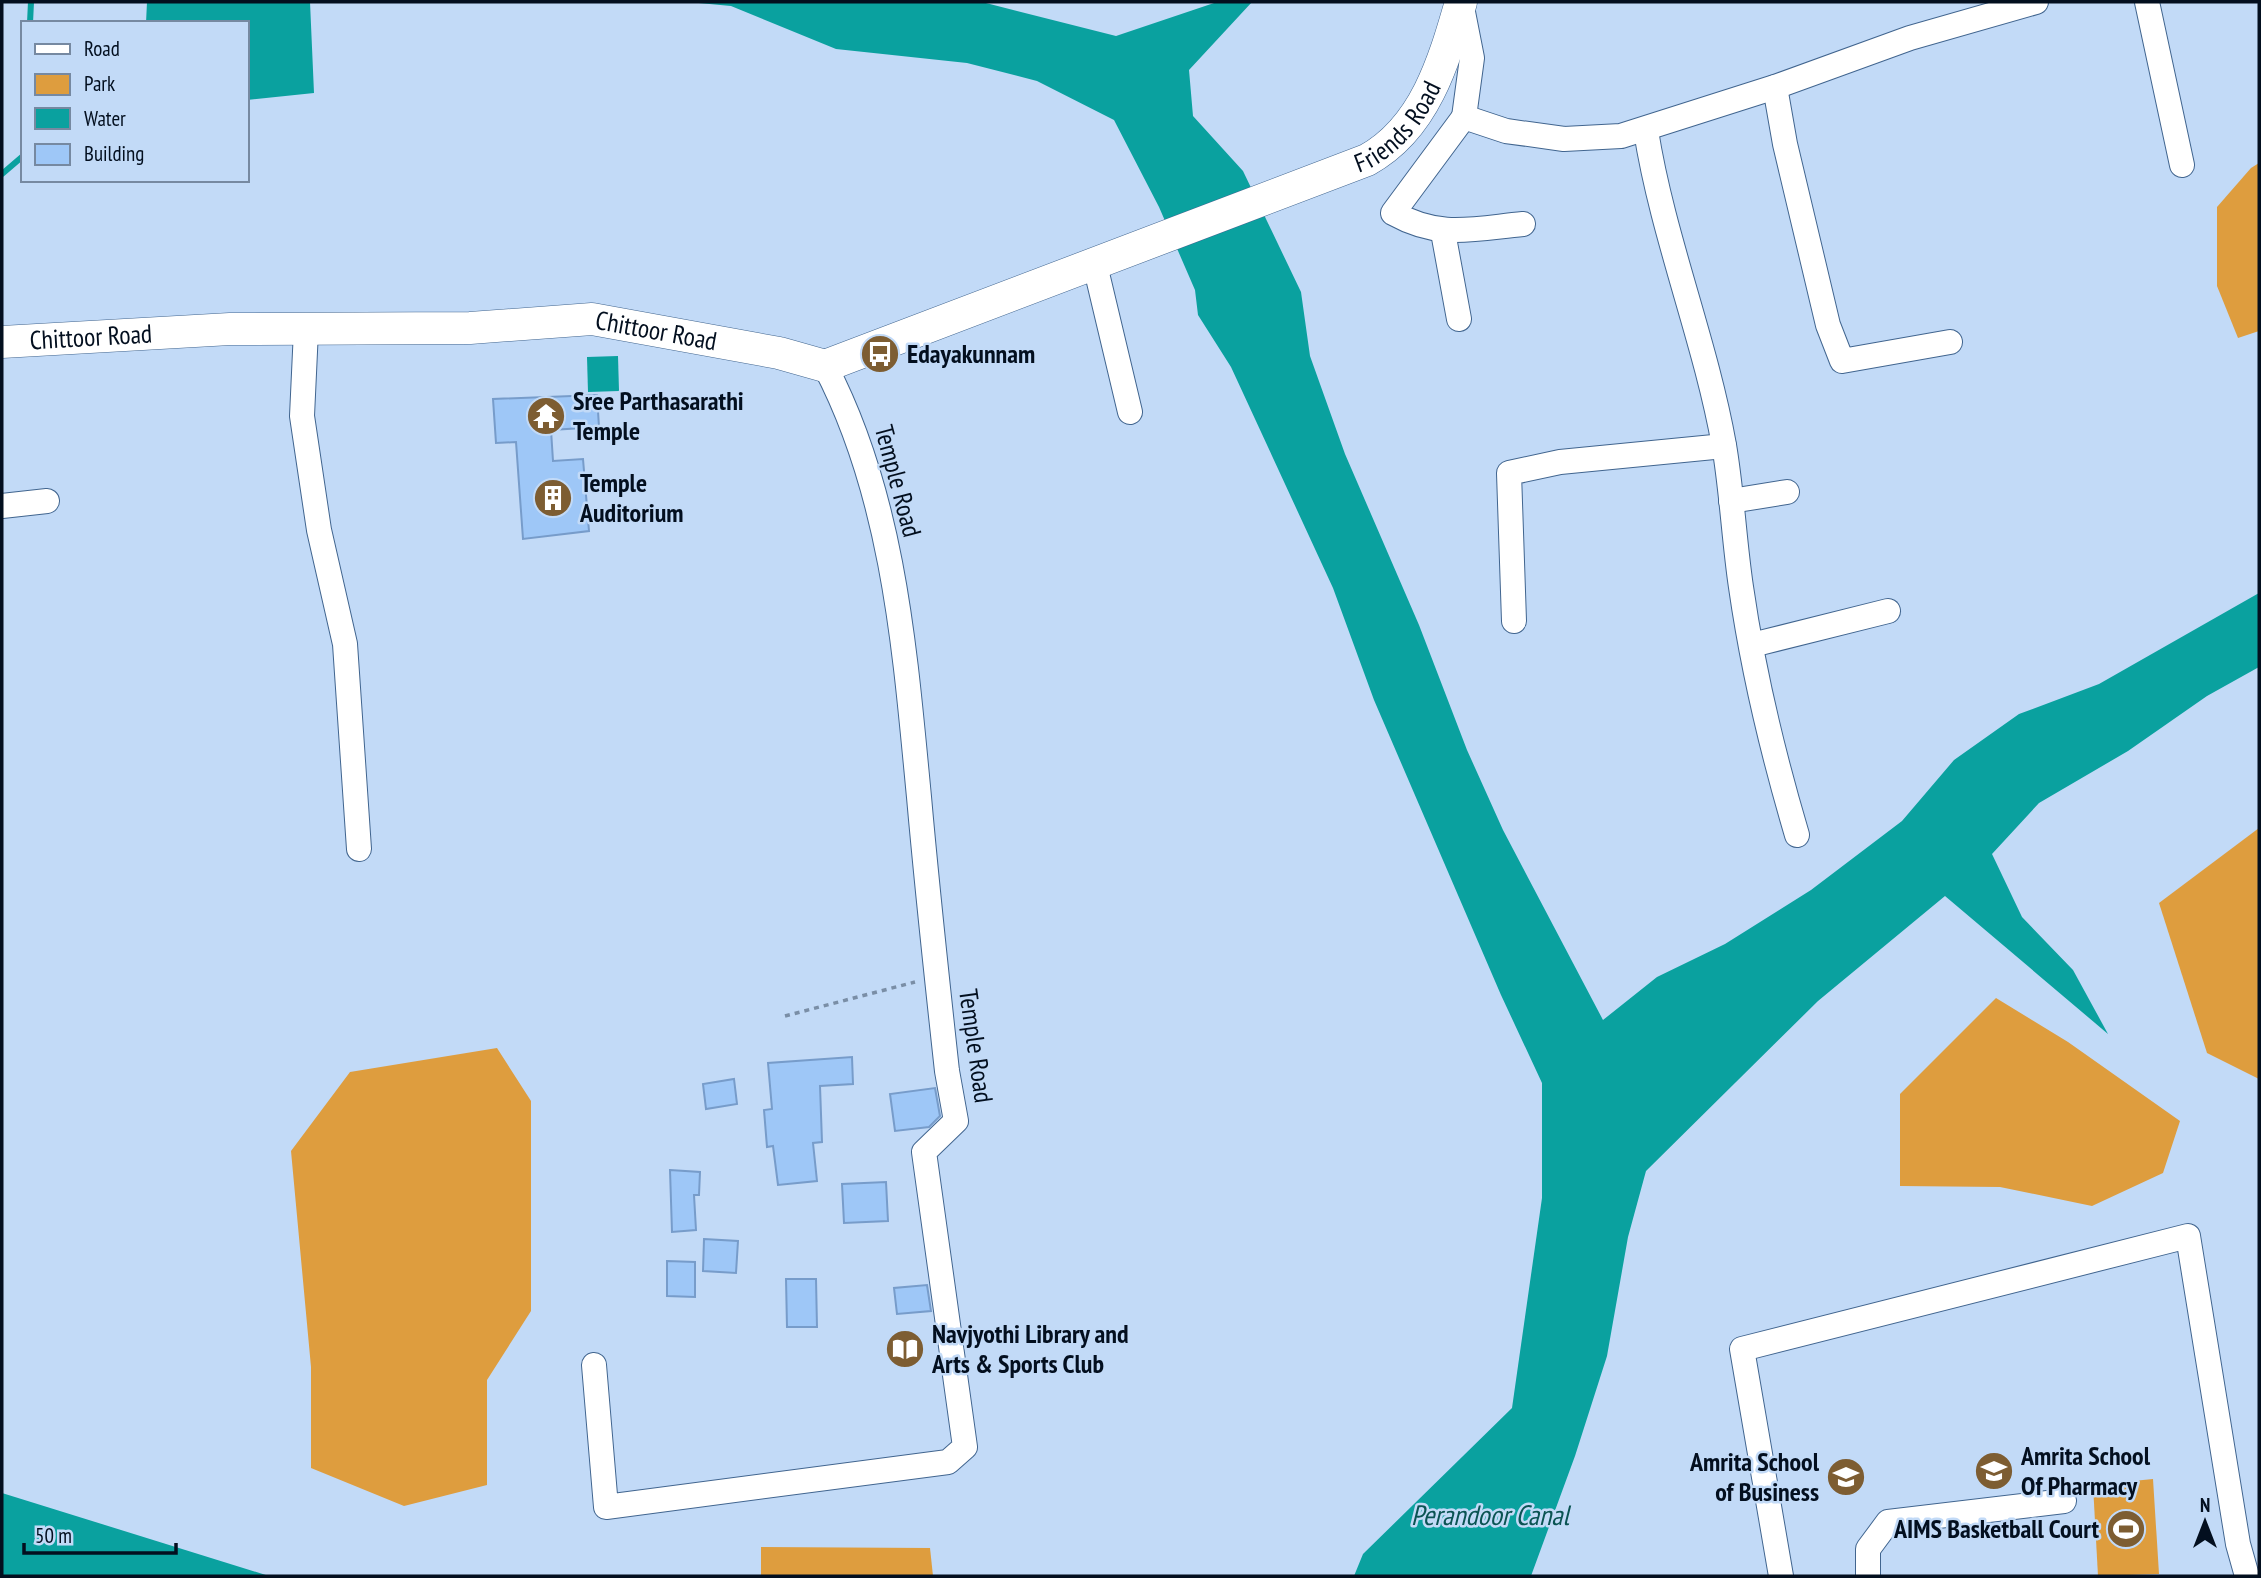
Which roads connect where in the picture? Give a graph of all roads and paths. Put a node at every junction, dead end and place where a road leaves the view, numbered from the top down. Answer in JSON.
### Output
{"nodes":[{"id":1,"x":1461,"y":2,"type":"edge"},
{"id":2,"x":2036,"y":2,"type":"edge"},
{"id":3,"x":2147,"y":2,"type":"edge"},
{"id":4,"x":1775,"y":87,"type":"junction"},
{"id":5,"x":1464,"y":117,"type":"junction"},
{"id":6,"x":1646,"y":131,"type":"junction"},
{"id":7,"x":2182,"y":165,"type":"dead end"},
{"id":8,"x":1523,"y":224,"type":"dead end"},
{"id":9,"x":1443,"y":232,"type":"junction"},
{"id":10,"x":1095,"y":265,"type":"junction"},
{"id":11,"x":1458,"y":319,"type":"dead end"},
{"id":12,"x":306,"y":330,"type":"junction"},
{"id":13,"x":2,"y":342,"type":"edge"},
{"id":14,"x":1950,"y":342,"type":"dead end"},
{"id":15,"x":825,"y":366,"type":"junction"},
{"id":16,"x":1130,"y":412,"type":"dead end"},
{"id":17,"x":1724,"y":446,"type":"junction"},
{"id":18,"x":1787,"y":492,"type":"dead end"},
{"id":19,"x":47,"y":501,"type":"dead end"},
{"id":20,"x":1731,"y":501,"type":"junction"},
{"id":21,"x":2,"y":506,"type":"edge"},
{"id":22,"x":1888,"y":611,"type":"dead end"},
{"id":23,"x":1514,"y":621,"type":"dead end"},
{"id":24,"x":1752,"y":645,"type":"junction"},
{"id":25,"x":1797,"y":835,"type":"dead end"},
{"id":26,"x":359,"y":849,"type":"dead end"},
{"id":27,"x":937,"y":977,"type":"junction"},
{"id":28,"x":785,"y":1016,"type":"dead end"},
{"id":29,"x":594,"y":1365,"type":"dead end"},
{"id":30,"x":2064,"y":1501,"type":"dead end"},
{"id":31,"x":1781,"y":1576,"type":"edge"},
{"id":32,"x":1868,"y":1576,"type":"edge"},
{"id":33,"x":2247,"y":1576,"type":"edge"}],
"edges":[{"from":1,"to":5,"type":"street"},
{"from":1,"to":10,"type":"main road","name":"Friends Road"},
{"from":2,"to":4,"type":"street"},
{"from":3,"to":7,"type":"street"},
{"from":4,"to":6,"type":"street"},
{"from":4,"to":14,"type":"street"},
{"from":5,"to":6,"type":"street"},
{"from":5,"to":9,"type":"street"},
{"from":6,"to":17,"type":"street"},
{"from":8,"to":9,"type":"street"},
{"from":9,"to":11,"type":"street"},
{"from":10,"to":15,"type":"main road"},
{"from":10,"to":16,"type":"street"},
{"from":12,"to":13,"type":"main road","name":"Chittoor Road"},
{"from":12,"to":15,"type":"main road","name":"Chittoor Road"},
{"from":12,"to":26,"type":"street"},
{"from":15,"to":27,"type":"street","name":"Temple Road"},
{"from":17,"to":20,"type":"street"},
{"from":17,"to":23,"type":"street"},
{"from":18,"to":20,"type":"street"},
{"from":19,"to":21,"type":"street"},
{"from":20,"to":24,"type":"street"},
{"from":22,"to":24,"type":"street"},
{"from":24,"to":25,"type":"street"},
{"from":27,"to":28,"type":"path"},
{"from":27,"to":29,"type":"street","name":"Temple Road"},
{"from":30,"to":32,"type":"street"},
{"from":31,"to":33,"type":"street"}]}
